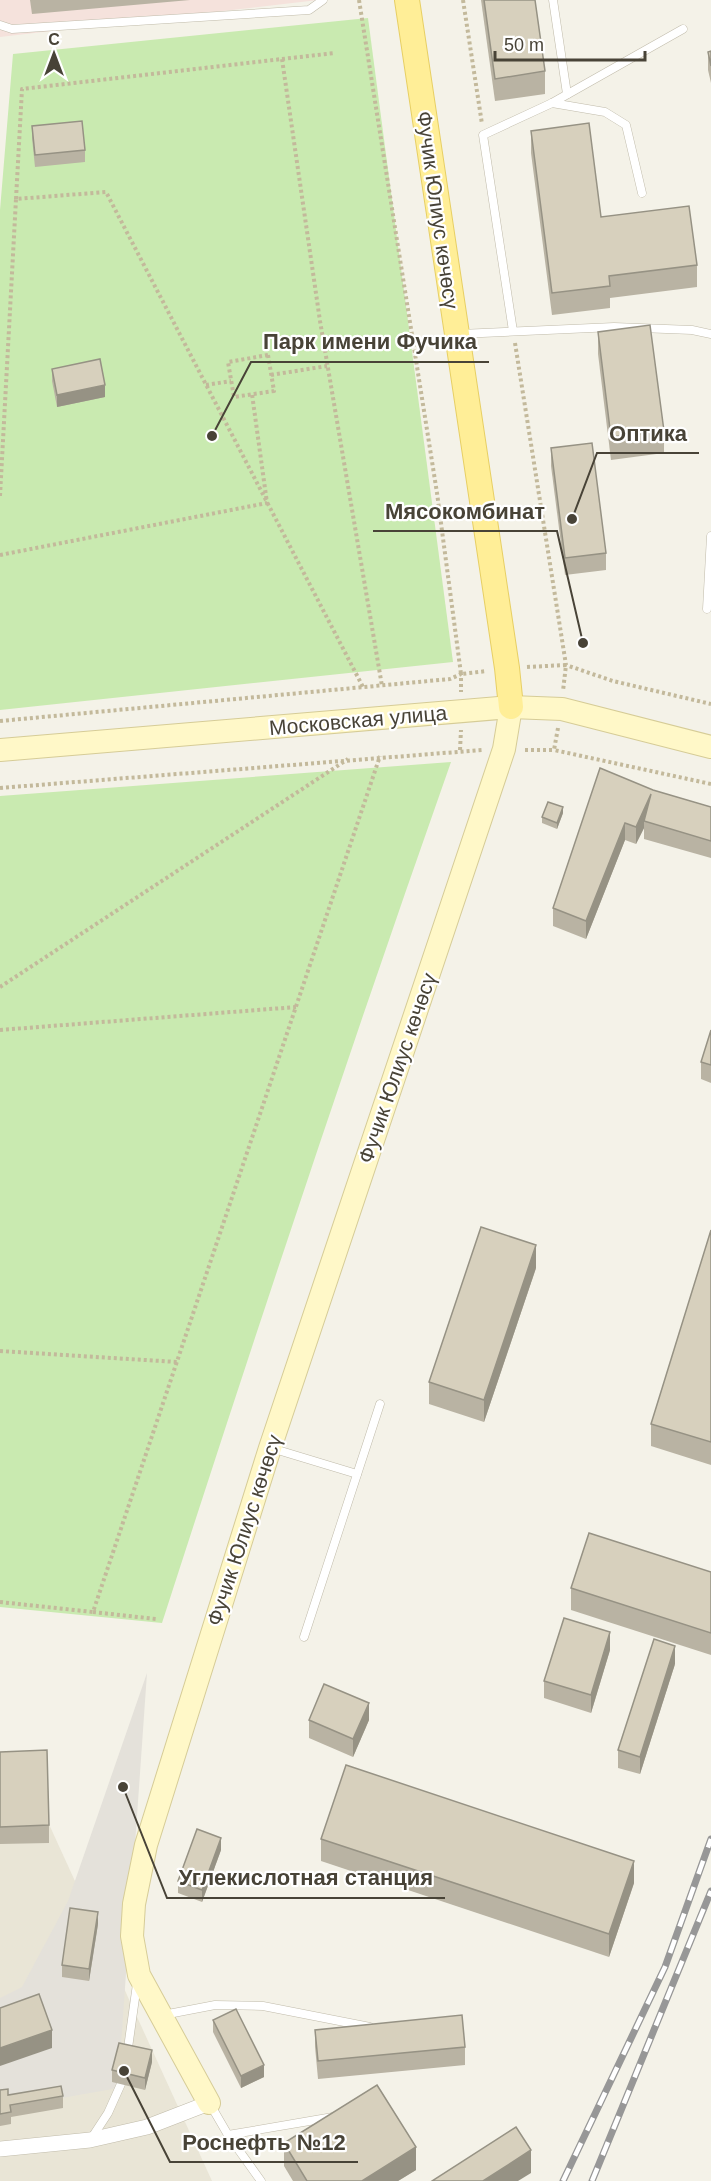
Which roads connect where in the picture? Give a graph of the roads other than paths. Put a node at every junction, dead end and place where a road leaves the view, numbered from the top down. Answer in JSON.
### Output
{"nodes":[{"id":1,"x":322,"y":0,"type":"edge"},
{"id":2,"x":407,"y":0,"type":"edge"},
{"id":3,"x":553,"y":0,"type":"edge"},
{"id":4,"x":0,"y":25,"type":"edge"},
{"id":5,"x":683,"y":29,"type":"dead end"},
{"id":6,"x":567,"y":94,"type":"junction"},
{"id":7,"x":552,"y":103,"type":"junction"},
{"id":8,"x":642,"y":193,"type":"dead end"},
{"id":9,"x":513,"y":331,"type":"junction"},
{"id":10,"x":711,"y":334,"type":"edge"},
{"id":11,"x":456,"y":335,"type":"junction"},
{"id":12,"x":711,"y":536,"type":"edge"},
{"id":13,"x":707,"y":609,"type":"dead end"},
{"id":14,"x":511,"y":707,"type":"junction"},
{"id":15,"x":711,"y":747,"type":"edge"},
{"id":16,"x":0,"y":750,"type":"edge"},
{"id":17,"x":381,"y":1404,"type":"dead end"},
{"id":18,"x":270,"y":1448,"type":"junction"},
{"id":19,"x":357,"y":1474,"type":"junction"},
{"id":20,"x":304,"y":1637,"type":"dead end"},
{"id":21,"x":139,"y":1975,"type":"junction"},
{"id":22,"x":162,"y":2015,"type":"junction"},
{"id":23,"x":383,"y":2030,"type":"edge"},
{"id":24,"x":127,"y":2056,"type":"edge"},
{"id":25,"x":121,"y":2084,"type":"edge"},
{"id":26,"x":209,"y":2103,"type":"junction"},
{"id":27,"x":346,"y":2114,"type":"edge"},
{"id":28,"x":228,"y":2135,"type":"junction"},
{"id":29,"x":90,"y":2140,"type":"junction"},
{"id":30,"x":0,"y":2149,"type":"edge"},
{"id":31,"x":261,"y":2181,"type":"edge"}],
"edges":[{"from":1,"to":4,"type":"lane"},
{"from":2,"to":11,"type":"main road","name":"Фучик Юлиус көчөсү"},
{"from":3,"to":6,"type":"lane"},
{"from":5,"to":6,"type":"lane"},
{"from":6,"to":7,"type":"lane"},
{"from":7,"to":8,"type":"lane"},
{"from":7,"to":9,"type":"lane"},
{"from":9,"to":10,"type":"lane"},
{"from":9,"to":11,"type":"lane"},
{"from":11,"to":14,"type":"main road","name":"Фучик Юлиус көчөсү"},
{"from":12,"to":13,"type":"lane"},
{"from":14,"to":15,"type":"street","name":"Московская улица"},
{"from":14,"to":16,"type":"street","name":"Московская улица"},
{"from":14,"to":18,"type":"street","name":"Фучик Юлиус көчөсү"},
{"from":17,"to":19,"type":"lane"},
{"from":18,"to":19,"type":"lane"},
{"from":18,"to":21,"type":"street","name":"Фучик Юлиус көчөсү"},
{"from":19,"to":20,"type":"lane"},
{"from":21,"to":22,"type":"street","name":"Фучик Юлиус көчөсү"},
{"from":21,"to":24,"type":"lane"},
{"from":22,"to":23,"type":"lane"},
{"from":22,"to":26,"type":"street","name":"Фучик Юлиус көчөсү"},
{"from":25,"to":29,"type":"lane"},
{"from":26,"to":28,"type":"lane"},
{"from":26,"to":29,"type":"street"},
{"from":27,"to":28,"type":"lane"},
{"from":28,"to":31,"type":"lane"},
{"from":29,"to":30,"type":"street"}]}
